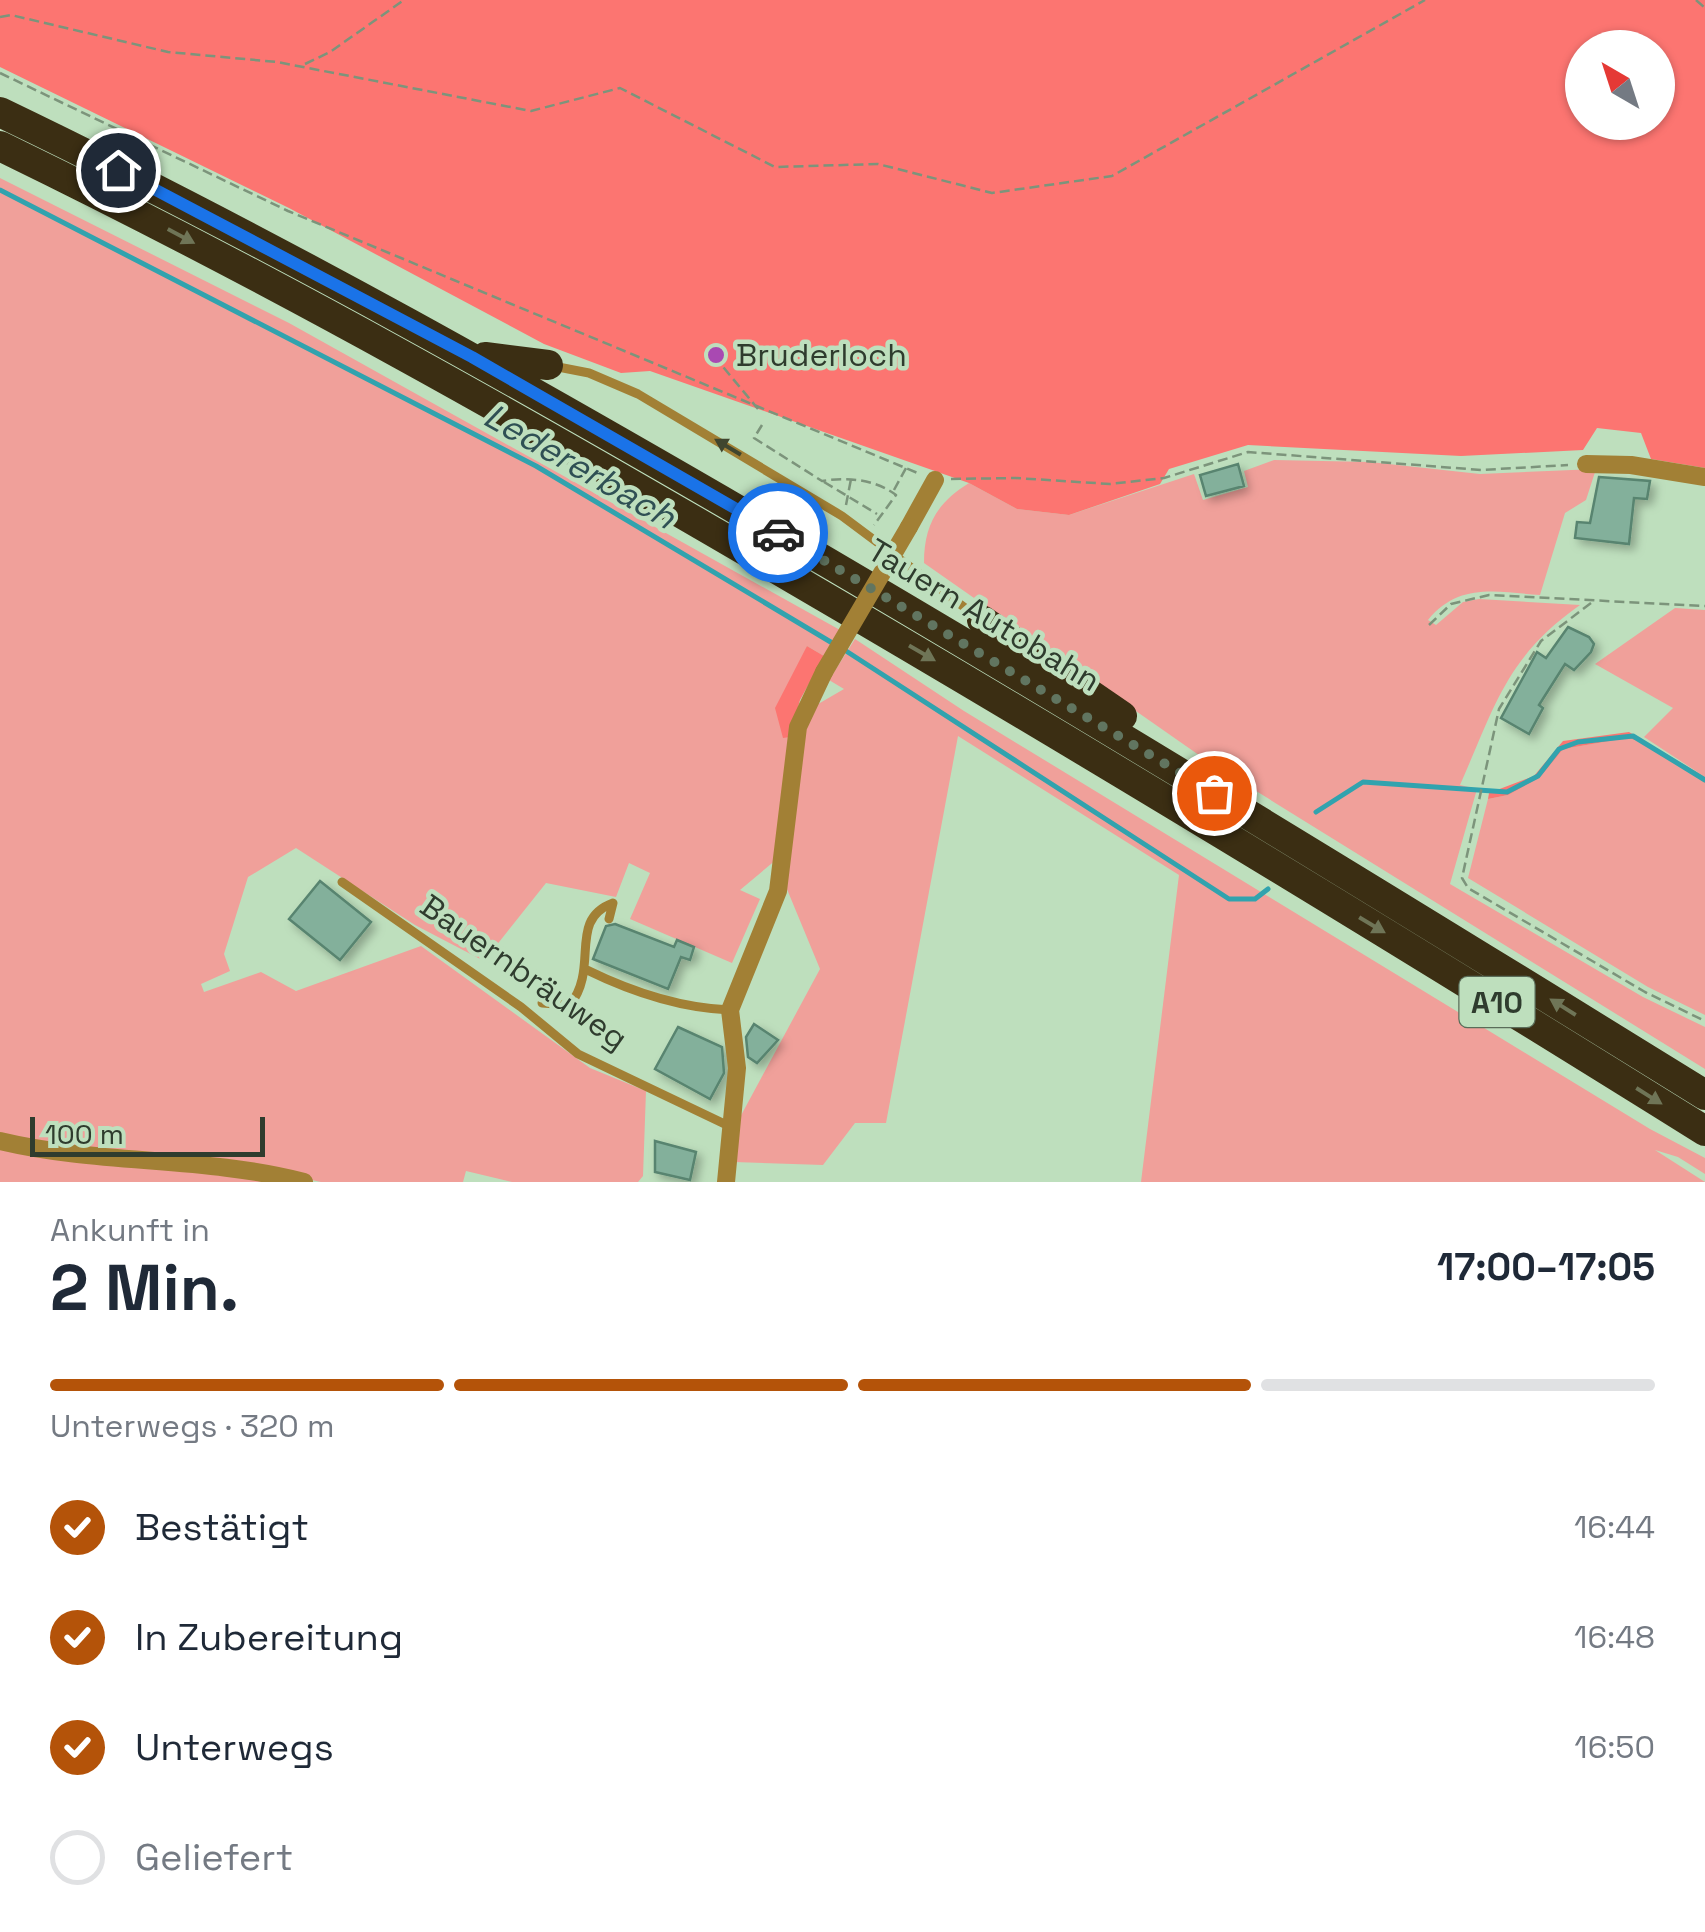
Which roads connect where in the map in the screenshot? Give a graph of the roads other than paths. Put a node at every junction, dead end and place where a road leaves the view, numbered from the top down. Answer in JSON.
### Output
{"nodes":[{"id":1,"x":0,"y":112,"type":"edge"},
{"id":2,"x":0,"y":146,"type":"edge"},
{"id":3,"x":472,"y":357,"type":"junction"},
{"id":4,"x":548,"y":365,"type":"joint"},
{"id":5,"x":1586,"y":464,"type":"road end"},
{"id":6,"x":1705,"y":477,"type":"edge"},
{"id":7,"x":935,"y":480,"type":"road end"},
{"id":8,"x":982,"y":620,"type":"joint"},
{"id":9,"x":1246,"y":813,"type":"junction"},
{"id":10,"x":342,"y":882,"type":"dead end"},
{"id":11,"x":609,"y":919,"type":"dead end"},
{"id":12,"x":587,"y":970,"type":"junction"},
{"id":13,"x":542,"y":1003,"type":"dead end"},
{"id":14,"x":730,"y":1010,"type":"junction"},
{"id":15,"x":1705,"y":1095,"type":"edge"},
{"id":16,"x":732,"y":1127,"type":"junction"},
{"id":17,"x":1705,"y":1131,"type":"edge"},
{"id":18,"x":0,"y":1140,"type":"edge"},
{"id":19,"x":304,"y":1182,"type":"edge"},
{"id":20,"x":726,"y":1182,"type":"edge"}],
"edges":[{"from":1,"to":3,"type":"highway","name":"Tauern Autobahn","number":"A10"},
{"from":2,"to":17,"type":"highway","name":"Tauern Autobahn","number":"A10","one_way":true},
{"from":3,"to":4,"type":"highway"},
{"from":3,"to":9,"type":"highway","name":"Tauern Autobahn","number":"A10"},
{"from":8,"to":4,"type":"lane","one_way":true},
{"from":5,"to":6,"type":"street"},
{"from":7,"to":14,"type":"street","bridge":true},
{"from":8,"to":9,"type":"highway"},
{"from":15,"to":9,"type":"highway","name":"Tauern Autobahn","number":"A10","one_way":true},
{"from":10,"to":16,"type":"lane","name":"Bauernbräuweg"},
{"from":11,"to":12,"type":"lane"},
{"from":12,"to":13,"type":"lane"},
{"from":12,"to":14,"type":"lane"},
{"from":14,"to":16,"type":"street"},
{"from":16,"to":20,"type":"street"},
{"from":18,"to":19,"type":"street"}]}
